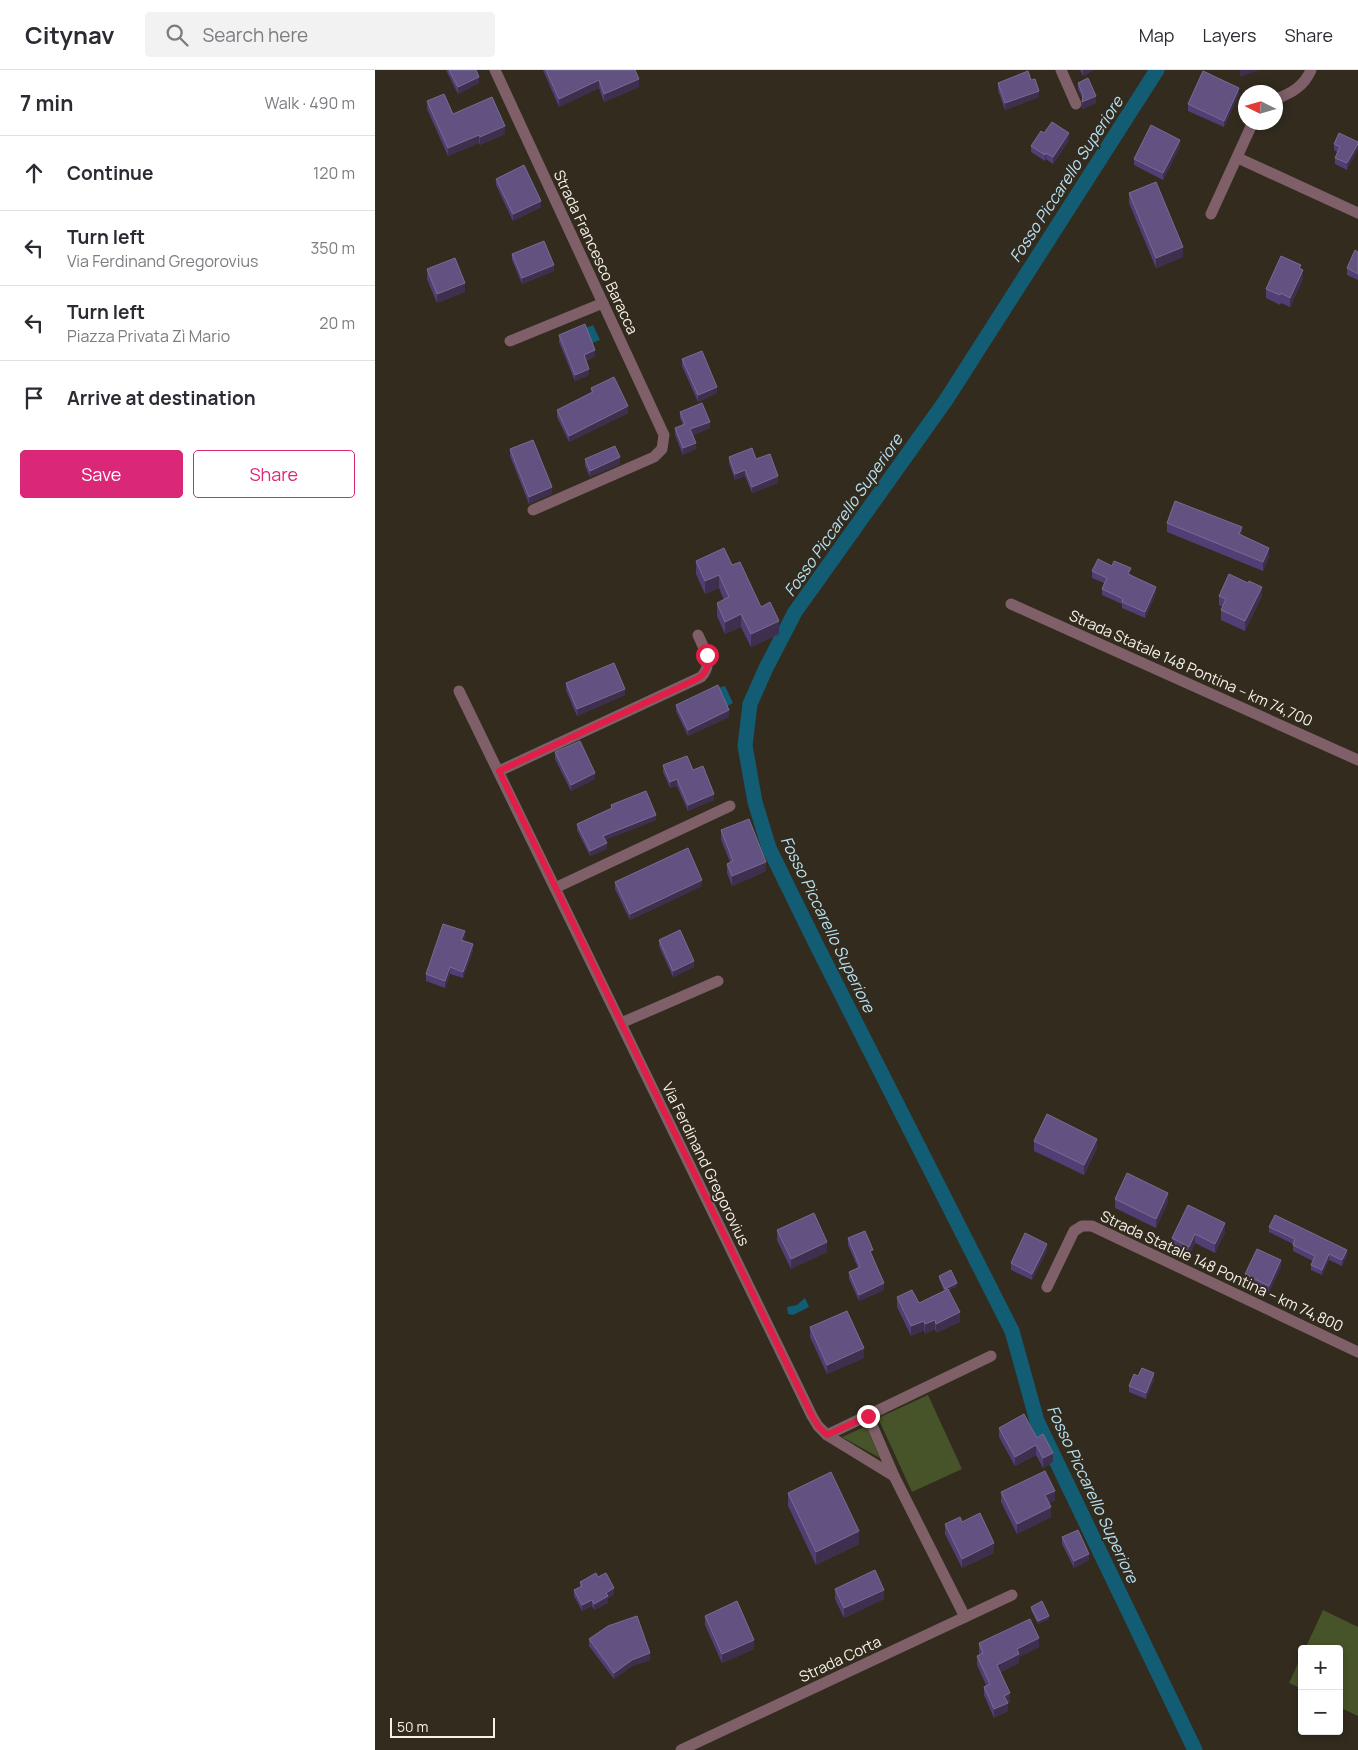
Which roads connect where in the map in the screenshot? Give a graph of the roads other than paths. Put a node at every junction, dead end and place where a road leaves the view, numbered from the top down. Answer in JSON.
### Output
{"nodes":[{"id":1,"x":495,"y":70,"type":"edge"},
{"id":2,"x":1061,"y":70,"type":"edge"},
{"id":3,"x":1311,"y":70,"type":"edge"},
{"id":4,"x":1283,"y":95,"type":"edge"},
{"id":5,"x":1076,"y":104,"type":"dead end"},
{"id":6,"x":1250,"y":130,"type":"edge"},
{"id":7,"x":1238,"y":158,"type":"junction"},
{"id":8,"x":1358,"y":213,"type":"edge"},
{"id":9,"x":1211,"y":214,"type":"dead end"},
{"id":10,"x":603,"y":303,"type":"junction"},
{"id":11,"x":510,"y":341,"type":"dead end"},
{"id":12,"x":533,"y":510,"type":"dead end"},
{"id":13,"x":1011,"y":604,"type":"dead end"},
{"id":14,"x":698,"y":635,"type":"dead end"},
{"id":15,"x":459,"y":691,"type":"dead end"},
{"id":16,"x":1358,"y":760,"type":"edge"},
{"id":17,"x":499,"y":771,"type":"junction"},
{"id":18,"x":730,"y":806,"type":"dead end"},
{"id":19,"x":555,"y":888,"type":"junction"},
{"id":20,"x":718,"y":981,"type":"dead end"},
{"id":21,"x":621,"y":1023,"type":"junction"},
{"id":22,"x":1047,"y":1287,"type":"dead end"},
{"id":23,"x":1358,"y":1352,"type":"edge"},
{"id":24,"x":991,"y":1356,"type":"dead end"},
{"id":25,"x":868,"y":1416,"type":"junction"},
{"id":26,"x":827,"y":1435,"type":"junction"},
{"id":27,"x":894,"y":1476,"type":"junction"},
{"id":28,"x":1012,"y":1595,"type":"dead end"},
{"id":29,"x":965,"y":1617,"type":"junction"},
{"id":30,"x":681,"y":1750,"type":"edge"}],
"edges":[{"from":1,"to":10,"type":"street","name":"Strada Francesco Baracca"},
{"from":2,"to":5,"type":"street"},
{"from":3,"to":4,"type":"street"},
{"from":6,"to":7,"type":"street"},
{"from":7,"to":8,"type":"street"},
{"from":7,"to":9,"type":"street"},
{"from":10,"to":11,"type":"street"},
{"from":10,"to":12,"type":"street","name":"Strada Francesco Baracca"},
{"from":13,"to":16,"type":"street","name":"Strada Statale 148 Pontina – km 74,700"},
{"from":14,"to":17,"type":"street"},
{"from":15,"to":17,"type":"street","name":"Via Ferdinand Gregorovius"},
{"from":17,"to":19,"type":"street","name":"Via Ferdinand Gregorovius"},
{"from":18,"to":19,"type":"street"},
{"from":19,"to":21,"type":"street","name":"Via Ferdinand Gregorovius"},
{"from":20,"to":21,"type":"street"},
{"from":21,"to":26,"type":"street","name":"Via Ferdinand Gregorovius"},
{"from":22,"to":23,"type":"street","name":"Strada Statale 148 Pontina – km 74,800"},
{"from":24,"to":25,"type":"street"},
{"from":25,"to":26,"type":"street"},
{"from":25,"to":27,"type":"street"},
{"from":26,"to":27,"type":"street","name":"Via Ferdinand Gregorovius"},
{"from":27,"to":29,"type":"street"},
{"from":28,"to":29,"type":"street","name":"Strada Corta"},
{"from":29,"to":30,"type":"street","name":"Strada Corta"}]}
